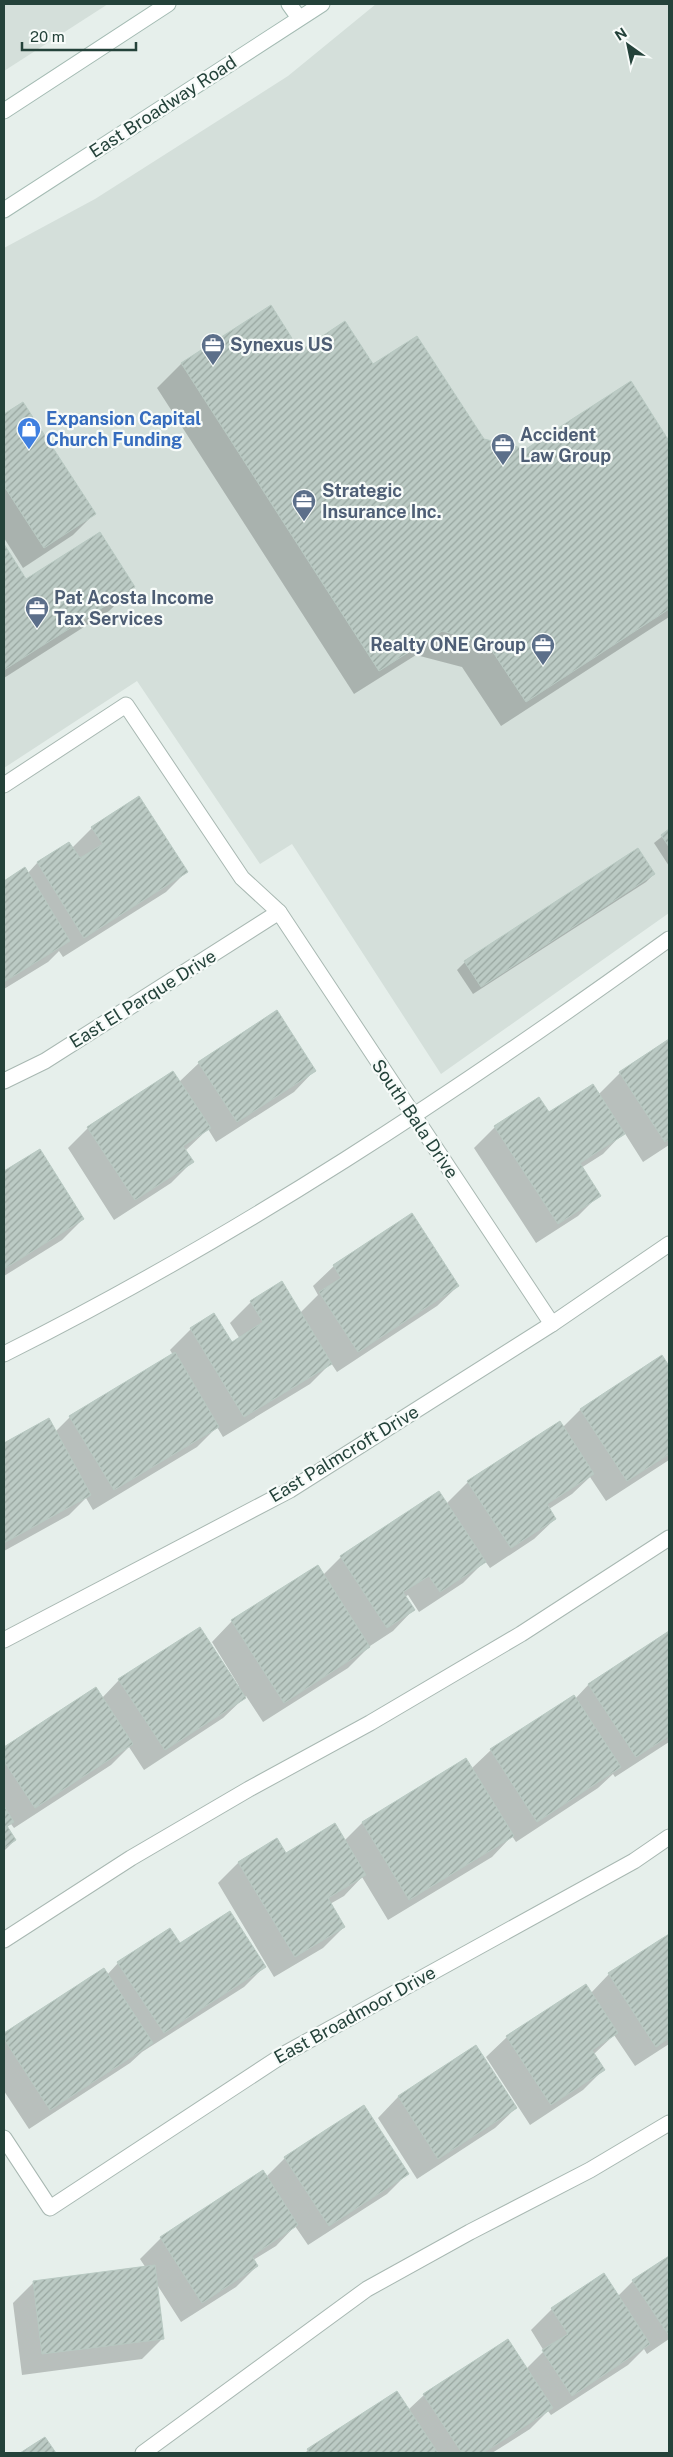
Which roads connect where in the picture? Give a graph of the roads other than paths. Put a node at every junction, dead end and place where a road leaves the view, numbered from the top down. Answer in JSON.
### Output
{"nodes":[{"id":1,"x":168,"y":4,"type":"edge"},
{"id":2,"x":290,"y":4,"type":"edge"},
{"id":3,"x":322,"y":4,"type":"edge"},
{"id":4,"x":299,"y":18,"type":"junction"},
{"id":5,"x":4,"y":111,"type":"edge"},
{"id":6,"x":4,"y":210,"type":"edge"},
{"id":7,"x":4,"y":785,"type":"edge"},
{"id":8,"x":279,"y":912,"type":"junction"},
{"id":9,"x":669,"y":939,"type":"edge"},
{"id":10,"x":4,"y":1081,"type":"edge"},
{"id":11,"x":413,"y":1115,"type":"junction"},
{"id":12,"x":669,"y":1244,"type":"edge"},
{"id":13,"x":552,"y":1324,"type":"junction"},
{"id":14,"x":4,"y":1354,"type":"edge"},
{"id":15,"x":669,"y":1538,"type":"edge"},
{"id":16,"x":4,"y":1640,"type":"edge"},
{"id":17,"x":669,"y":1837,"type":"edge"},
{"id":18,"x":4,"y":1940,"type":"edge"},
{"id":19,"x":669,"y":2123,"type":"edge"},
{"id":20,"x":4,"y":2138,"type":"edge"},
{"id":21,"x":143,"y":2453,"type":"edge"}],
"edges":[{"from":1,"to":5,"type":"street"},
{"from":2,"to":4,"type":"street"},
{"from":3,"to":4,"type":"street","name":"East Broadway Road"},
{"from":4,"to":6,"type":"street","name":"East Broadway Road"},
{"from":7,"to":8,"type":"street","name":"South Bala Drive"},
{"from":8,"to":10,"type":"street","name":"East El Parque Drive"},
{"from":8,"to":11,"type":"street","name":"South Bala Drive"},
{"from":9,"to":11,"type":"street"},
{"from":11,"to":13,"type":"street","name":"South Bala Drive"},
{"from":11,"to":14,"type":"street"},
{"from":12,"to":13,"type":"street","name":"East Palmcroft Drive"},
{"from":13,"to":16,"type":"street","name":"East Palmcroft Drive"},
{"from":15,"to":18,"type":"street"},
{"from":17,"to":20,"type":"street","name":"East Broadmoor Drive"},
{"from":19,"to":21,"type":"street"}]}
